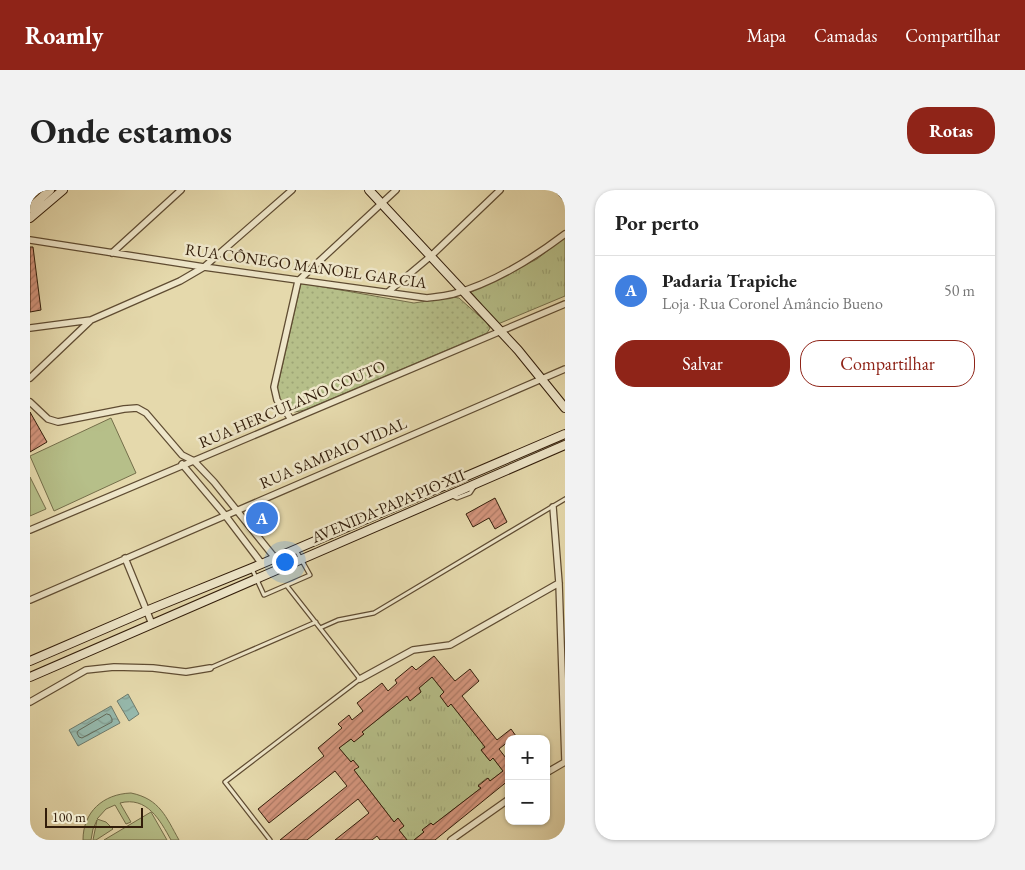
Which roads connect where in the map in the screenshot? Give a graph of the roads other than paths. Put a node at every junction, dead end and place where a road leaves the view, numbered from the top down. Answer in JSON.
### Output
{"nodes":[{"id":1,"x":50,"y":190,"type":"edge"},
{"id":2,"x":63,"y":190,"type":"edge"},
{"id":3,"x":181,"y":190,"type":"edge"},
{"id":4,"x":292,"y":190,"type":"edge"},
{"id":5,"x":369,"y":190,"type":"edge"},
{"id":6,"x":396,"y":190,"type":"edge"},
{"id":7,"x":500,"y":190,"type":"edge"},
{"id":8,"x":559,"y":190,"type":"edge"},
{"id":9,"x":565,"y":196,"type":"edge"},
{"id":10,"x":382,"y":203,"type":"junction"},
{"id":11,"x":30,"y":208,"type":"edge"},
{"id":12,"x":30,"y":218,"type":"edge"},
{"id":13,"x":565,"y":234,"type":"edge"},
{"id":14,"x":30,"y":240,"type":"edge"},
{"id":15,"x":112,"y":253,"type":"junction"},
{"id":16,"x":431,"y":256,"type":"junction"},
{"id":17,"x":204,"y":267,"type":"junction"},
{"id":18,"x":298,"y":281,"type":"junction"},
{"id":19,"x":463,"y":291,"type":"junction"},
{"id":20,"x":388,"y":292,"type":"junction"},
{"id":21,"x":565,"y":304,"type":"edge"},
{"id":22,"x":91,"y":320,"type":"junction"},
{"id":23,"x":30,"y":328,"type":"edge"},
{"id":24,"x":500,"y":331,"type":"junction"},
{"id":25,"x":565,"y":369,"type":"edge"},
{"id":26,"x":30,"y":378,"type":"edge"},
{"id":27,"x":543,"y":379,"type":"junction"},
{"id":28,"x":30,"y":402,"type":"edge"},
{"id":29,"x":565,"y":408,"type":"edge"},
{"id":30,"x":291,"y":419,"type":"junction"},
{"id":31,"x":565,"y":434,"type":"edge"},
{"id":32,"x":565,"y":445,"type":"edge"},
{"id":33,"x":182,"y":455,"type":"junction"},
{"id":34,"x":194,"y":461,"type":"junction"},
{"id":35,"x":182,"y":466,"type":"junction"},
{"id":36,"x":491,"y":466,"type":"junction"},
{"id":37,"x":495,"y":475,"type":"junction"},
{"id":38,"x":565,"y":500,"type":"edge"},
{"id":39,"x":553,"y":507,"type":"junction"},
{"id":40,"x":390,"y":509,"type":"junction"},
{"id":41,"x":237,"y":510,"type":"junction"},
{"id":42,"x":225,"y":515,"type":"junction"},
{"id":43,"x":394,"y":519,"type":"junction"},
{"id":44,"x":30,"y":530,"type":"edge"},
{"id":45,"x":296,"y":550,"type":"junction"},
{"id":46,"x":125,"y":558,"type":"junction"},
{"id":47,"x":274,"y":558,"type":"junction"},
{"id":48,"x":302,"y":559,"type":"junction"},
{"id":49,"x":262,"y":564,"type":"junction"},
{"id":50,"x":252,"y":568,"type":"junction"},
{"id":51,"x":256,"y":578,"type":"junction"},
{"id":52,"x":559,"y":583,"type":"junction"},
{"id":53,"x":287,"y":586,"type":"junction"},
{"id":54,"x":30,"y":600,"type":"edge"},
{"id":55,"x":146,"y":611,"type":"junction"},
{"id":56,"x":316,"y":622,"type":"junction"},
{"id":57,"x":152,"y":624,"type":"junction"},
{"id":58,"x":320,"y":628,"type":"junction"},
{"id":59,"x":30,"y":661,"type":"edge"},
{"id":60,"x":210,"y":668,"type":"joint"},
{"id":61,"x":30,"y":677,"type":"edge"},
{"id":62,"x":360,"y":679,"type":"junction"},
{"id":63,"x":30,"y":702,"type":"edge"},
{"id":64,"x":565,"y":761,"type":"edge"},
{"id":65,"x":550,"y":770,"type":"edge"},
{"id":66,"x":505,"y":802,"type":"edge"},
{"id":67,"x":270,"y":840,"type":"edge"},
{"id":68,"x":451,"y":840,"type":"edge"}],
"edges":[{"from":1,"to":11,"type":"street"},
{"from":2,"to":12,"type":"street"},
{"from":3,"to":15,"type":"street"},
{"from":4,"to":17,"type":"street"},
{"from":5,"to":10,"type":"street"},
{"from":6,"to":10,"type":"street"},
{"from":7,"to":16,"type":"street"},
{"from":8,"to":9,"type":"street"},
{"from":10,"to":16,"type":"street"},
{"from":10,"to":18,"type":"street"},
{"from":13,"to":19,"type":"street","name":"RUA CÔNEGO MANOEL GARCIA"},
{"from":14,"to":15,"type":"street","name":"RUA CÔNEGO MANOEL GARCIA"},
{"from":15,"to":17,"type":"street","name":"RUA CÔNEGO MANOEL GARCIA"},
{"from":16,"to":19,"type":"street"},
{"from":16,"to":20,"type":"street"},
{"from":17,"to":18,"type":"street","name":"RUA CÔNEGO MANOEL GARCIA"},
{"from":17,"to":22,"type":"street"},
{"from":18,"to":20,"type":"street","name":"RUA CÔNEGO MANOEL GARCIA"},
{"from":18,"to":30,"type":"street"},
{"from":19,"to":20,"type":"street","name":"RUA CÔNEGO MANOEL GARCIA"},
{"from":19,"to":24,"type":"street"},
{"from":21,"to":24,"type":"street","name":"RUA HERCULANO COUTO"},
{"from":22,"to":23,"type":"street"},
{"from":22,"to":26,"type":"street"},
{"from":24,"to":27,"type":"street"},
{"from":24,"to":30,"type":"street","name":"RUA HERCULANO COUTO"},
{"from":25,"to":27,"type":"street","name":"RUA SAMPAIO VIDAL"},
{"from":27,"to":29,"type":"street"},
{"from":27,"to":41,"type":"street","name":"RUA SAMPAIO VIDAL"},
{"from":28,"to":33,"type":"street"},
{"from":30,"to":34,"type":"street","name":"RUA HERCULANO COUTO"},
{"from":31,"to":36,"type":"street","name":"AVENIDA PAPA PIO XII"},
{"from":32,"to":37,"type":"street","name":"AVENIDA PAPA PIO XII"},
{"from":33,"to":34,"type":"street"},
{"from":33,"to":35,"type":"street"},
{"from":34,"to":35,"type":"street","name":"RUA HERCULANO COUTO"},
{"from":34,"to":41,"type":"street"},
{"from":35,"to":42,"type":"street"},
{"from":35,"to":44,"type":"street","name":"RUA HERCULANO COUTO"},
{"from":36,"to":37,"type":"street"},
{"from":36,"to":40,"type":"street","name":"AVENIDA PAPA PIO XII"},
{"from":37,"to":43,"type":"street","name":"AVENIDA PAPA PIO XII"},
{"from":38,"to":39,"type":"lane"},
{"from":39,"to":52,"type":"street"},
{"from":39,"to":58,"type":"lane"},
{"from":40,"to":43,"type":"street"},
{"from":40,"to":45,"type":"street","name":"AVENIDA PAPA PIO XII"},
{"from":41,"to":42,"type":"street","name":"RUA SAMPAIO VIDAL"},
{"from":41,"to":47,"type":"street"},
{"from":42,"to":46,"type":"street","name":"RUA SAMPAIO VIDAL"},
{"from":42,"to":49,"type":"street"},
{"from":43,"to":48,"type":"street","name":"AVENIDA PAPA PIO XII"},
{"from":45,"to":47,"type":"street","name":"AVENIDA PAPA PIO XII"},
{"from":45,"to":48,"type":"lane"},
{"from":46,"to":54,"type":"street","name":"RUA SAMPAIO VIDAL"},
{"from":46,"to":55,"type":"street"},
{"from":47,"to":49,"type":"street","name":"AVENIDA PAPA PIO XII"},
{"from":48,"to":51,"type":"street","name":"AVENIDA PAPA PIO XII"},
{"from":48,"to":53,"type":"lane"},
{"from":49,"to":50,"type":"street","name":"AVENIDA PAPA PIO XII"},
{"from":50,"to":51,"type":"lane"},
{"from":50,"to":55,"type":"street","name":"AVENIDA PAPA PIO XII"},
{"from":51,"to":53,"type":"lane"},
{"from":51,"to":57,"type":"street","name":"AVENIDA PAPA PIO XII"},
{"from":52,"to":62,"type":"street"},
{"from":52,"to":64,"type":"street"},
{"from":53,"to":56,"type":"lane"},
{"from":55,"to":57,"type":"street"},
{"from":55,"to":59,"type":"street","name":"AVENIDA PAPA PIO XII"},
{"from":56,"to":58,"type":"lane"},
{"from":56,"to":60,"type":"lane"},
{"from":57,"to":61,"type":"street","name":"AVENIDA PAPA PIO XII"},
{"from":58,"to":62,"type":"lane"},
{"from":60,"to":63,"type":"street"},
{"from":62,"to":67,"type":"lane"},
{"from":64,"to":65,"type":"street"},
{"from":66,"to":68,"type":"street"}]}
